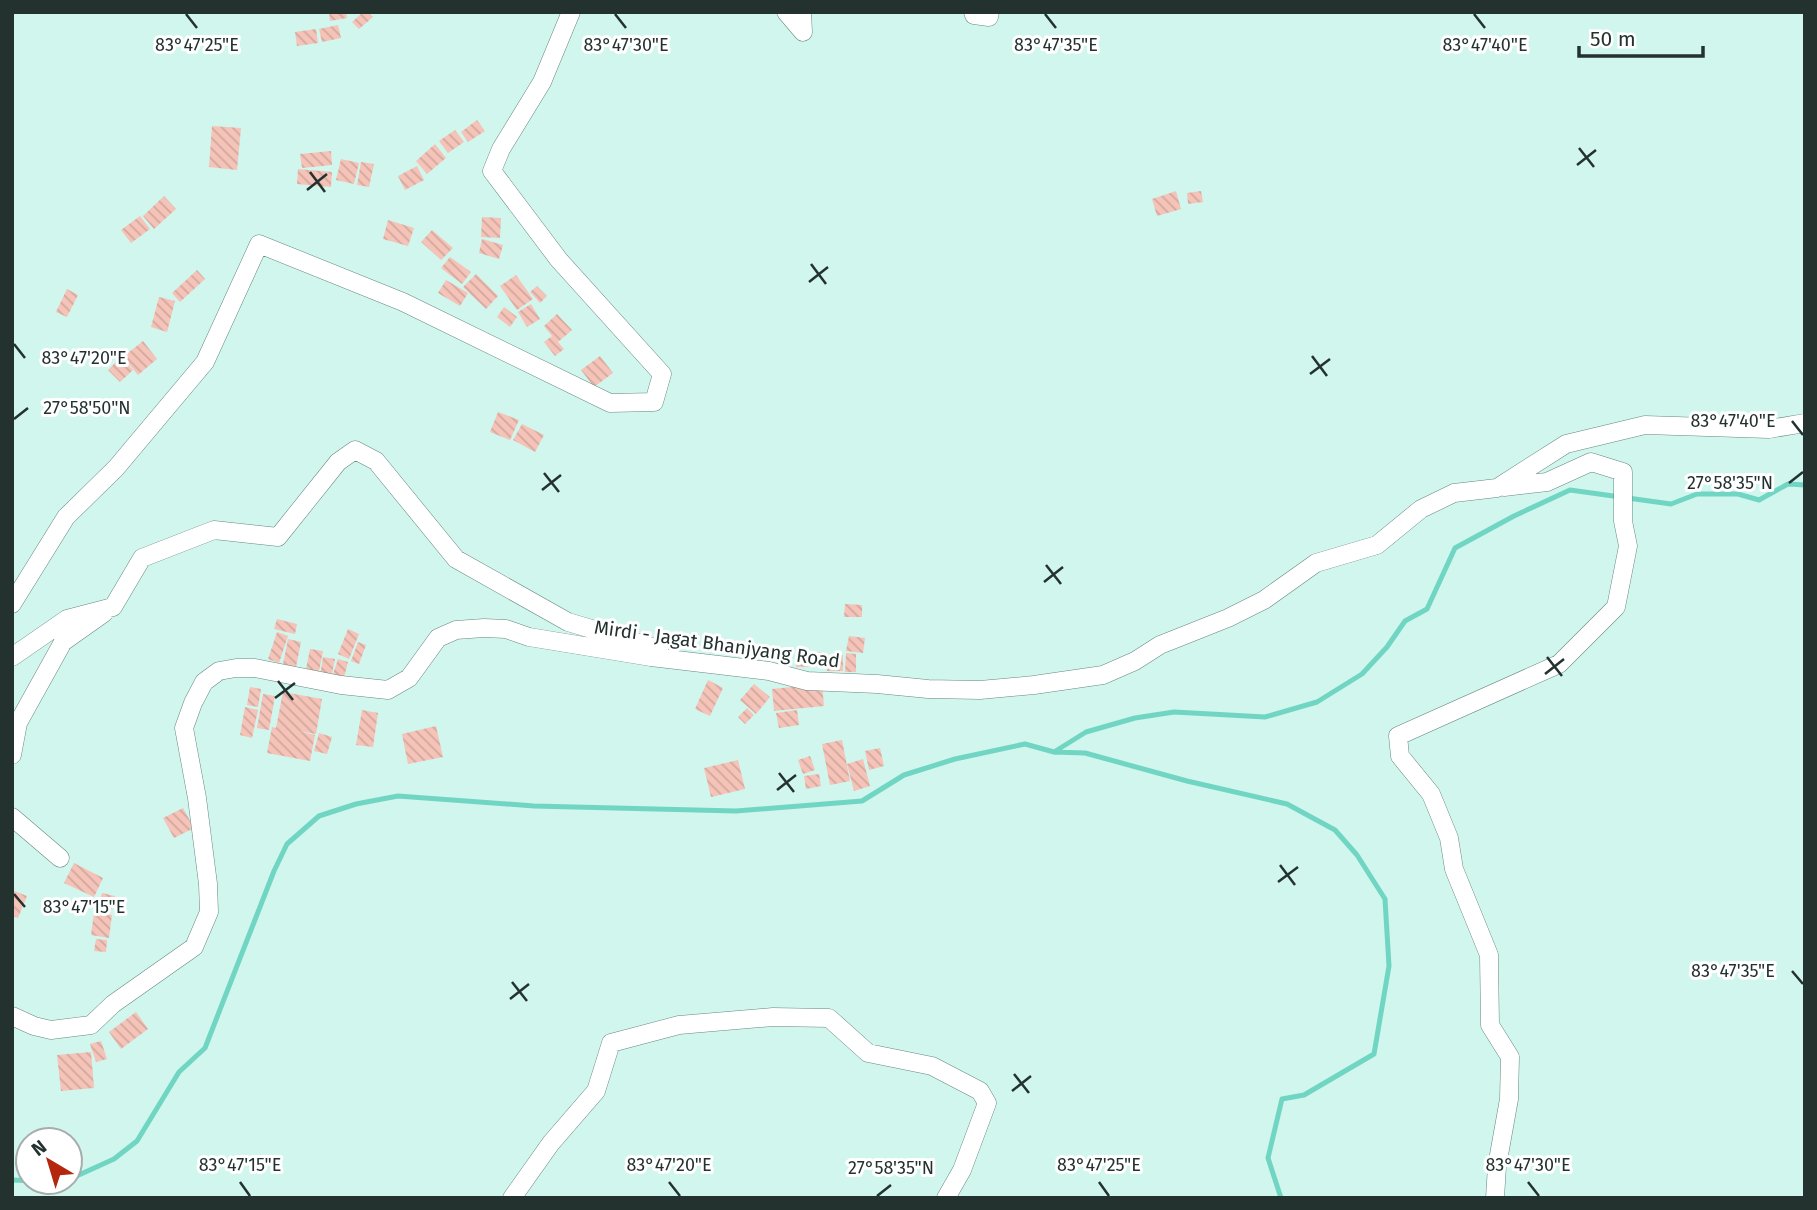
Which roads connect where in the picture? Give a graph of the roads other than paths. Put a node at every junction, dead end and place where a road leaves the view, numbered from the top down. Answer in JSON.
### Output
{"nodes":[{"id":1,"x":571,"y":12,"type":"edge"},
{"id":2,"x":786,"y":12,"type":"edge"},
{"id":3,"x":802,"y":12,"type":"edge"},
{"id":4,"x":974,"y":12,"type":"edge"},
{"id":5,"x":990,"y":12,"type":"edge"},
{"id":6,"x":1805,"y":424,"type":"edge"},
{"id":7,"x":1497,"y":488,"type":"junction"},
{"id":8,"x":12,"y":604,"type":"edge"},
{"id":9,"x":113,"y":607,"type":"junction"},
{"id":10,"x":12,"y":657,"type":"edge"},
{"id":11,"x":712,"y":665,"type":"junction"},
{"id":12,"x":12,"y":755,"type":"edge"},
{"id":13,"x":12,"y":817,"type":"edge"},
{"id":14,"x":60,"y":858,"type":"dead end"},
{"id":15,"x":12,"y":1016,"type":"edge"},
{"id":16,"x":512,"y":1198,"type":"edge"},
{"id":17,"x":946,"y":1198,"type":"edge"},
{"id":18,"x":1495,"y":1198,"type":"edge"}],
"edges":[{"from":1,"to":8,"type":"street"},
{"from":2,"to":3,"type":"street"},
{"from":4,"to":5,"type":"street"},
{"from":6,"to":7,"type":"street","name":"Mirdi - Jagat Bhanjyang Road"},
{"from":7,"to":11,"type":"street","name":"Mirdi - Jagat Bhanjyang Road"},
{"from":7,"to":18,"type":"street"},
{"from":9,"to":10,"type":"street"},
{"from":9,"to":11,"type":"street"},
{"from":9,"to":12,"type":"street"},
{"from":11,"to":15,"type":"street","name":"Mirdi - Jagat Bhanjyang Road"},
{"from":13,"to":14,"type":"street"},
{"from":16,"to":17,"type":"street"}]}
